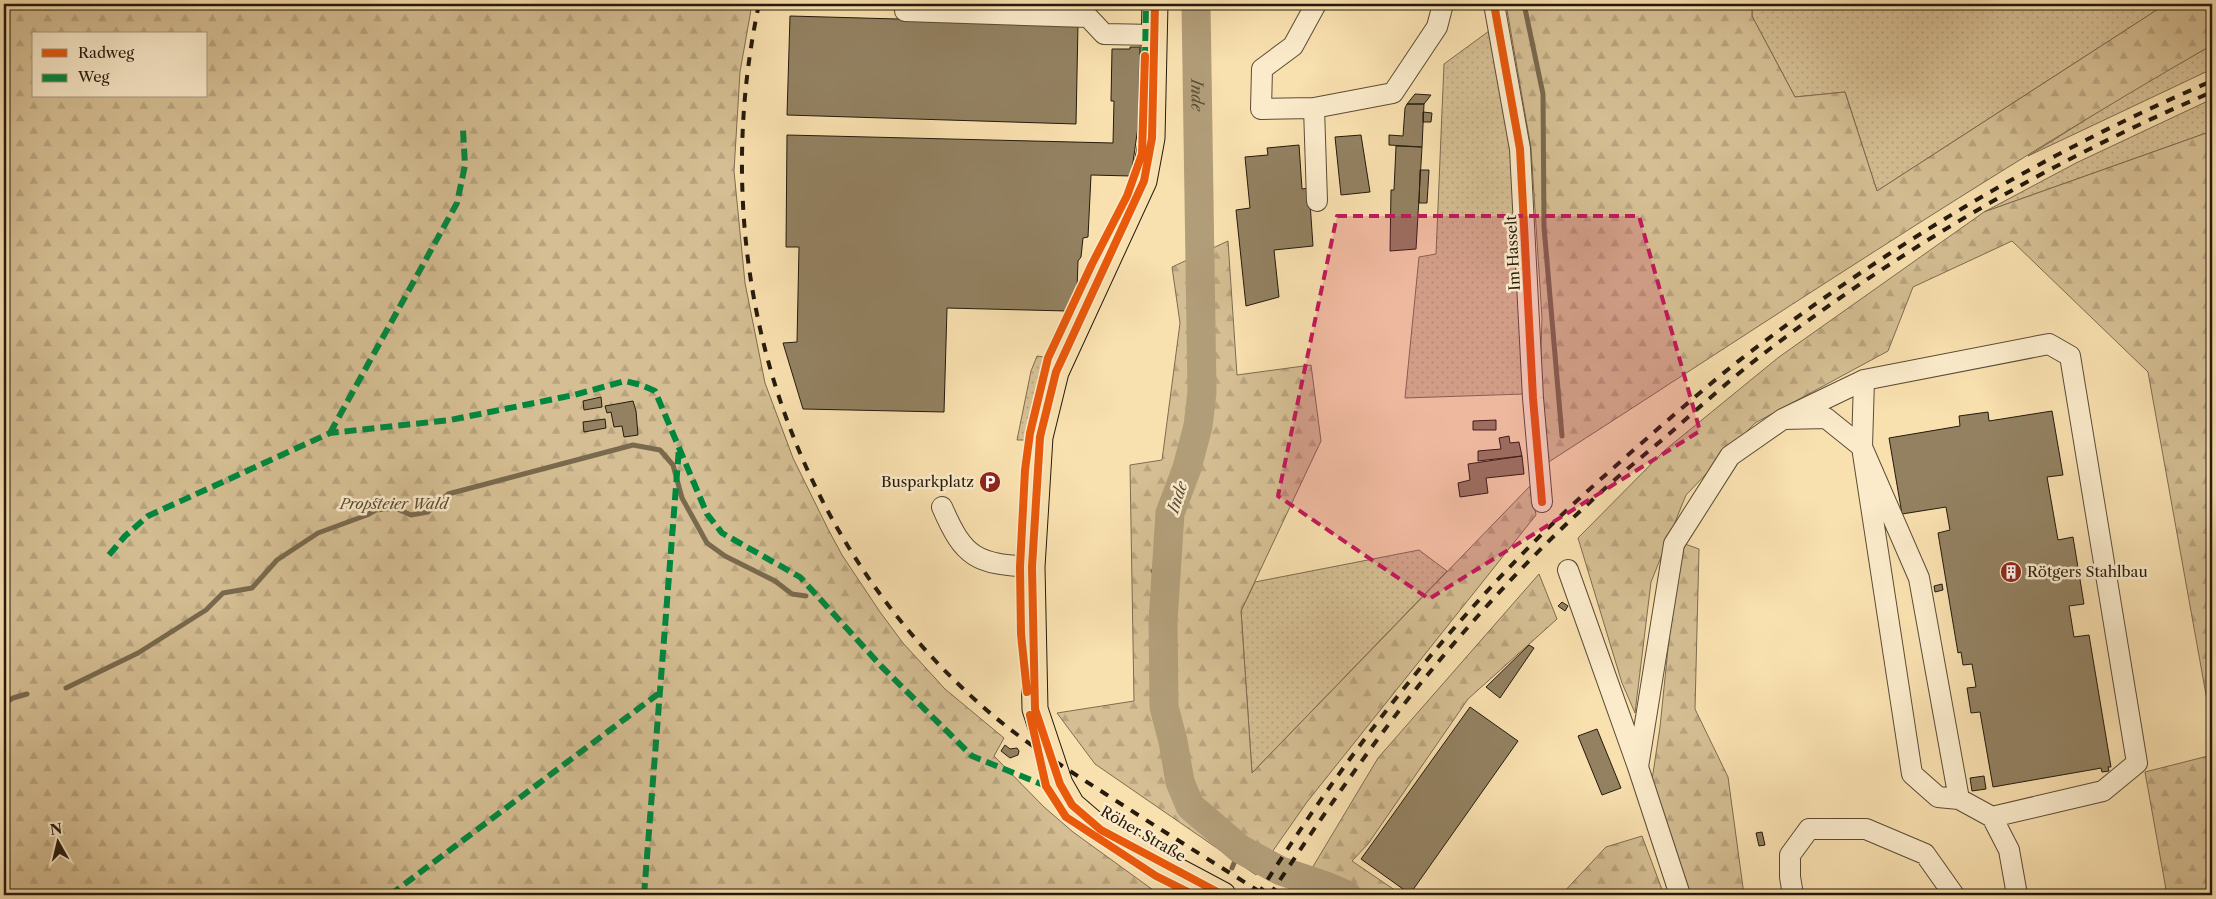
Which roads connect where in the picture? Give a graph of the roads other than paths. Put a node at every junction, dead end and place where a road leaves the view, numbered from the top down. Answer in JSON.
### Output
{"nodes":[{"id":1,"x":1155,"y":4,"type":"edge"},
{"id":2,"x":1316,"y":4,"type":"edge"},
{"id":3,"x":1443,"y":4,"type":"edge"},
{"id":4,"x":1494,"y":4,"type":"edge"},
{"id":5,"x":905,"y":11,"type":"dead end"},
{"id":6,"x":1154,"y":35,"type":"junction"},
{"id":7,"x":1314,"y":108,"type":"junction"},
{"id":8,"x":1318,"y":201,"type":"dead end"},
{"id":9,"x":1864,"y":380,"type":"junction"},
{"id":10,"x":1784,"y":419,"type":"junction"},
{"id":11,"x":1862,"y":447,"type":"junction"},
{"id":12,"x":1542,"y":502,"type":"dead end"},
{"id":13,"x":942,"y":506,"type":"dead end"},
{"id":14,"x":1032,"y":567,"type":"junction"},
{"id":15,"x":1568,"y":570,"type":"dead end"},
{"id":16,"x":1638,"y":767,"type":"junction"},
{"id":17,"x":1959,"y":799,"type":"junction"},
{"id":18,"x":1992,"y":817,"type":"junction"},
{"id":19,"x":1222,"y":895,"type":"edge"},
{"id":20,"x":1680,"y":895,"type":"edge"},
{"id":21,"x":1793,"y":895,"type":"edge"},
{"id":22,"x":1954,"y":895,"type":"edge"},
{"id":23,"x":2017,"y":895,"type":"edge"}],
"edges":[{"from":1,"to":6,"type":"main road","name":"Röher Straße"},
{"from":2,"to":7,"type":"street"},
{"from":3,"to":7,"type":"street"},
{"from":4,"to":12,"type":"street","name":"Im Hasselt"},
{"from":5,"to":6,"type":"street"},
{"from":6,"to":14,"type":"main road","name":"Röher Straße"},
{"from":7,"to":8,"type":"street"},
{"from":9,"to":10,"type":"street"},
{"from":9,"to":11,"type":"street"},
{"from":9,"to":18,"type":"street"},
{"from":10,"to":11,"type":"street"},
{"from":10,"to":16,"type":"street"},
{"from":11,"to":17,"type":"street"},
{"from":11,"to":17,"type":"street"},
{"from":13,"to":14,"type":"street"},
{"from":14,"to":19,"type":"main road","name":"Röher Straße"},
{"from":15,"to":16,"type":"street"},
{"from":16,"to":20,"type":"street"},
{"from":17,"to":18,"type":"street"},
{"from":18,"to":23,"type":"street"},
{"from":21,"to":22,"type":"street"}]}
